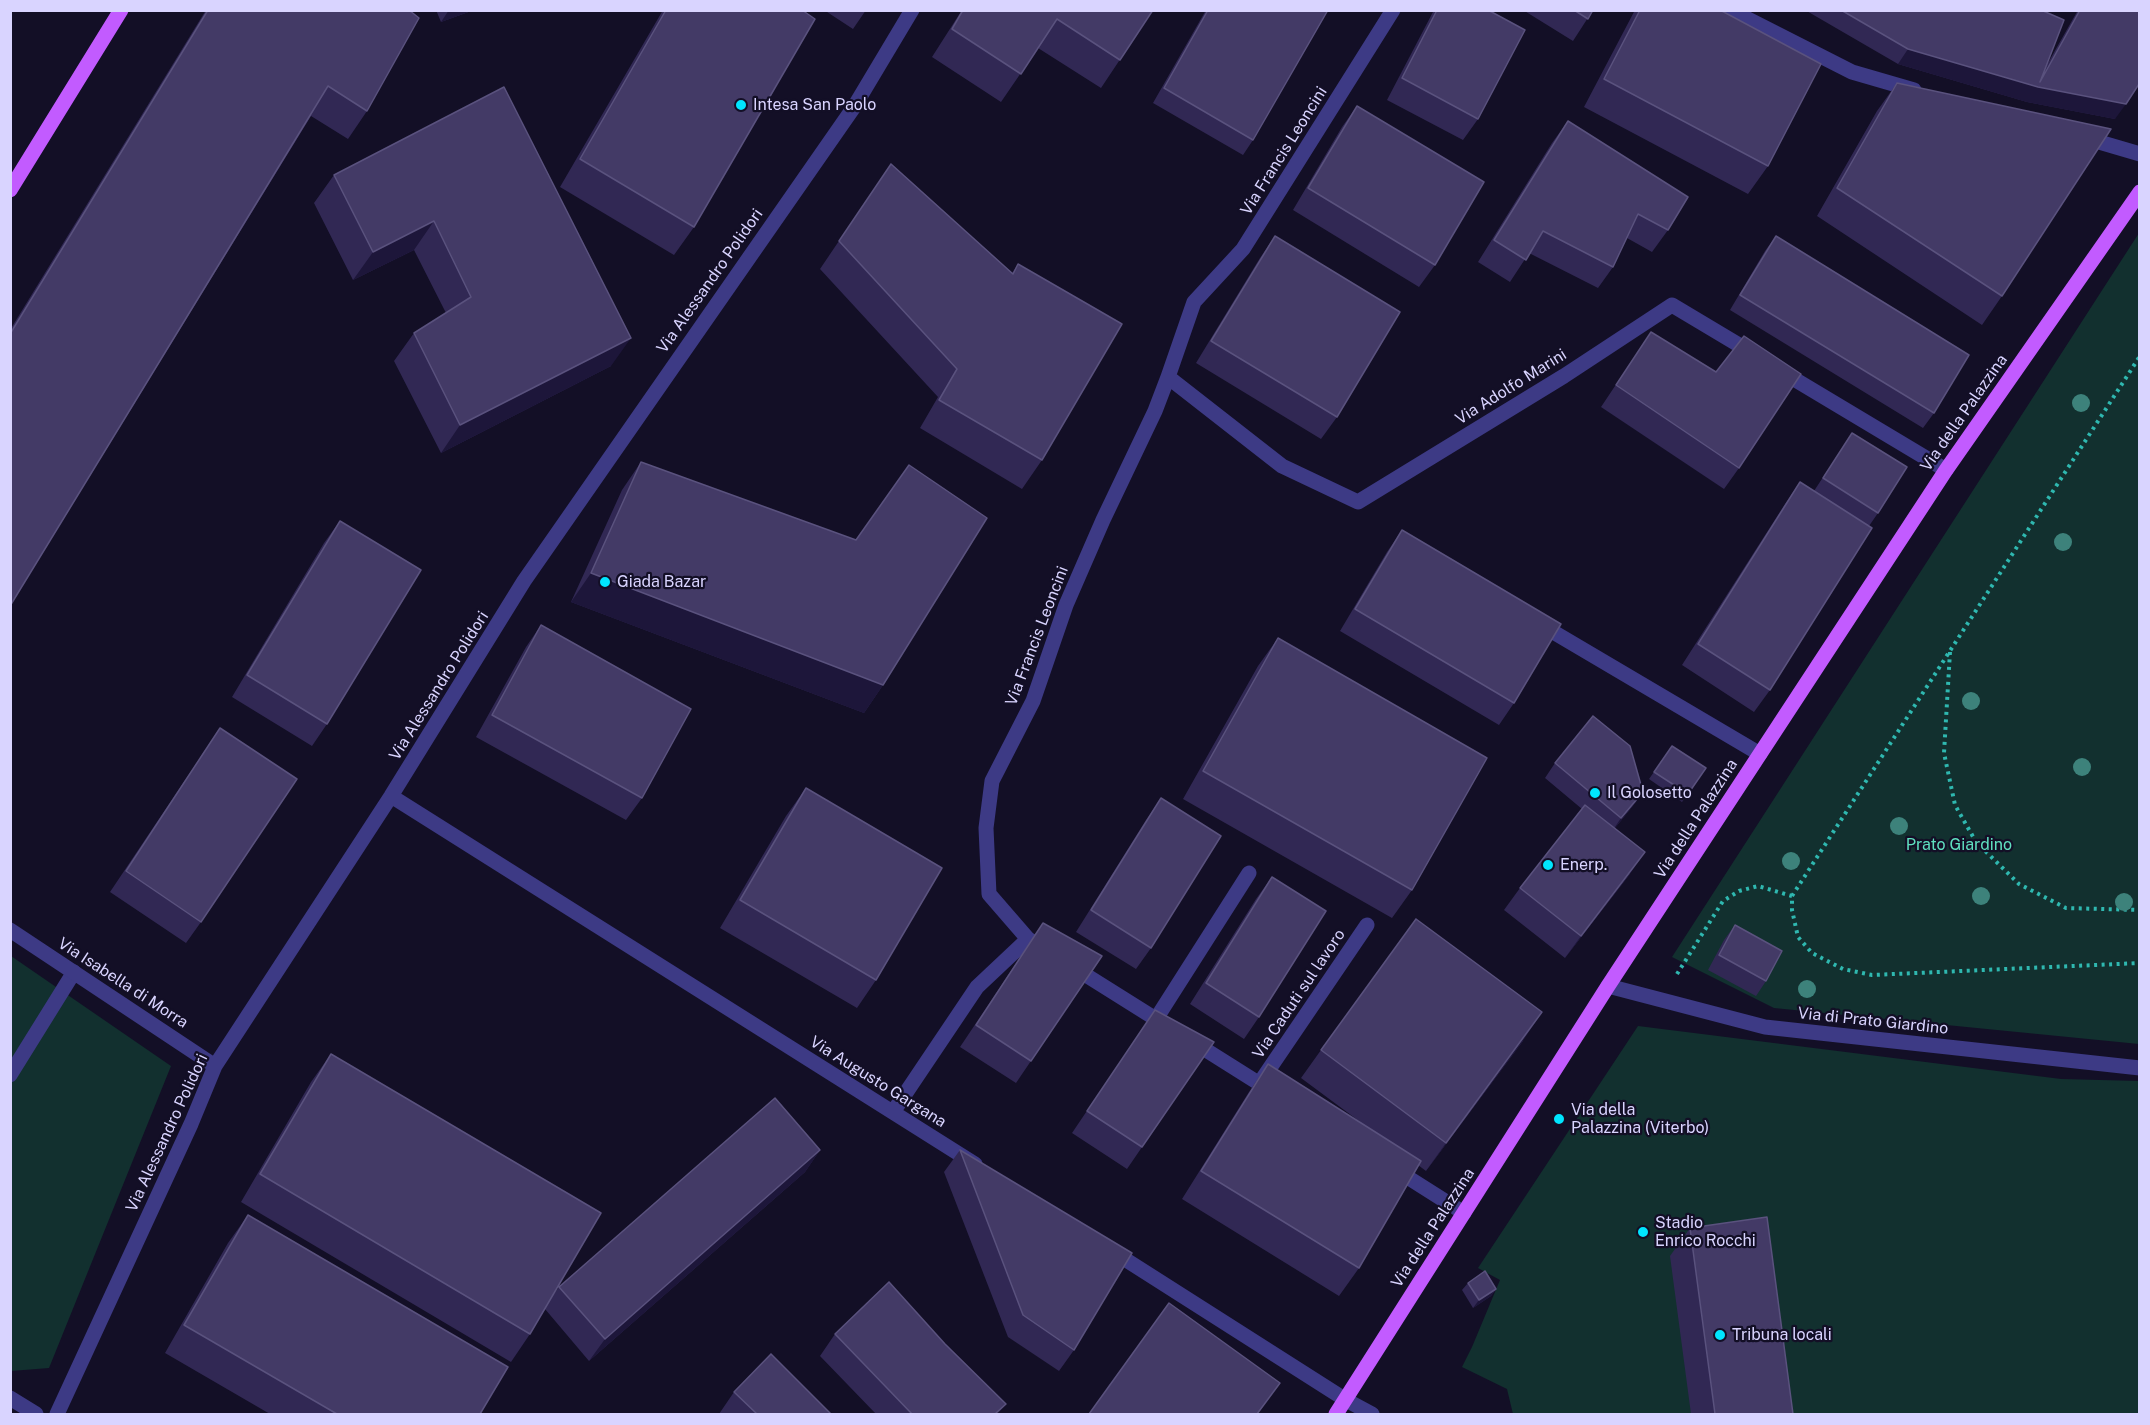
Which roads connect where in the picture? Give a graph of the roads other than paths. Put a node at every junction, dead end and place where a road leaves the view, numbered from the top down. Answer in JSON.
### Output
{"nodes":[{"id":1,"x":121,"y":10,"type":"edge"},
{"id":2,"x":912,"y":10,"type":"edge"},
{"id":3,"x":1393,"y":10,"type":"edge"},
{"id":4,"x":1730,"y":10,"type":"edge"},
{"id":5,"x":1932,"y":95,"type":"edge"},
{"id":6,"x":2070,"y":134,"type":"edge"},
{"id":7,"x":2139,"y":154,"type":"edge"},
{"id":8,"x":10,"y":190,"type":"edge"},
{"id":9,"x":2139,"y":192,"type":"edge"},
{"id":10,"x":1167,"y":377,"type":"junction"},
{"id":11,"x":1946,"y":470,"type":"junction"},
{"id":12,"x":1528,"y":617,"type":"edge"},
{"id":13,"x":1760,"y":754,"type":"junction"},
{"id":14,"x":391,"y":796,"type":"junction"},
{"id":15,"x":1249,"y":873,"type":"dead end"},
{"id":16,"x":1367,"y":925,"type":"dead end"},
{"id":17,"x":10,"y":930,"type":"edge"},
{"id":18,"x":1028,"y":939,"type":"junction"},
{"id":19,"x":74,"y":972,"type":"junction"},
{"id":20,"x":1608,"y":986,"type":"junction"},
{"id":21,"x":1156,"y":1019,"type":"junction"},
{"id":22,"x":215,"y":1066,"type":"junction"},
{"id":23,"x":2139,"y":1068,"type":"edge"},
{"id":24,"x":10,"y":1075,"type":"edge"},
{"id":25,"x":1260,"y":1084,"type":"junction"},
{"id":26,"x":1279,"y":1096,"type":"edge"},
{"id":27,"x":893,"y":1112,"type":"junction"},
{"id":28,"x":1377,"y":1158,"type":"edge"},
{"id":29,"x":983,"y":1169,"type":"edge"},
{"id":30,"x":1464,"y":1213,"type":"junction"},
{"id":31,"x":1103,"y":1245,"type":"edge"},
{"id":32,"x":10,"y":1398,"type":"edge"},
{"id":33,"x":1346,"y":1400,"type":"junction"},
{"id":34,"x":36,"y":1414,"type":"edge"},
{"id":35,"x":57,"y":1414,"type":"edge"},
{"id":36,"x":1336,"y":1414,"type":"edge"},
{"id":37,"x":1372,"y":1414,"type":"edge"}],
"edges":[{"from":1,"to":8,"type":"main road"},
{"from":2,"to":14,"type":"street","name":"Via Alessandro Polidori"},
{"from":3,"to":10,"type":"street","name":"Via Francis Leoncini"},
{"from":4,"to":5,"type":"street"},
{"from":6,"to":7,"type":"street"},
{"from":9,"to":11,"type":"main road","name":"Via della Palazzina"},
{"from":10,"to":11,"type":"street","name":"Via Adolfo Marini"},
{"from":10,"to":18,"type":"street","name":"Via Francis Leoncini"},
{"from":11,"to":13,"type":"main road","name":"Via della Palazzina"},
{"from":12,"to":13,"type":"street"},
{"from":13,"to":20,"type":"main road","name":"Via della Palazzina"},
{"from":14,"to":22,"type":"street","name":"Via Alessandro Polidori"},
{"from":14,"to":27,"type":"street","name":"Via Augusto Gargana"},
{"from":15,"to":21,"type":"street"},
{"from":16,"to":25,"type":"street","name":"Via Caduti sul lavoro"},
{"from":17,"to":19,"type":"street","name":"Via Isabella di Morra"},
{"from":18,"to":21,"type":"street","name":"Via Caduti sul lavoro"},
{"from":18,"to":27,"type":"street"},
{"from":19,"to":22,"type":"street","name":"Via Isabella di Morra"},
{"from":19,"to":24,"type":"street"},
{"from":20,"to":23,"type":"street","name":"Via di Prato Giardino"},
{"from":20,"to":30,"type":"main road","name":"Via della Palazzina"},
{"from":21,"to":25,"type":"street","name":"Via Caduti sul lavoro"},
{"from":22,"to":35,"type":"street","name":"Via Alessandro Polidori"},
{"from":25,"to":26,"type":"street","name":"Via Caduti sul lavoro"},
{"from":27,"to":29,"type":"street","name":"Via Augusto Gargana"},
{"from":28,"to":30,"type":"street"},
{"from":30,"to":33,"type":"main road","name":"Via della Palazzina"},
{"from":31,"to":33,"type":"street"},
{"from":32,"to":34,"type":"street"},
{"from":33,"to":36,"type":"main road","name":"Via della Palazzina"},
{"from":33,"to":37,"type":"street"}]}
